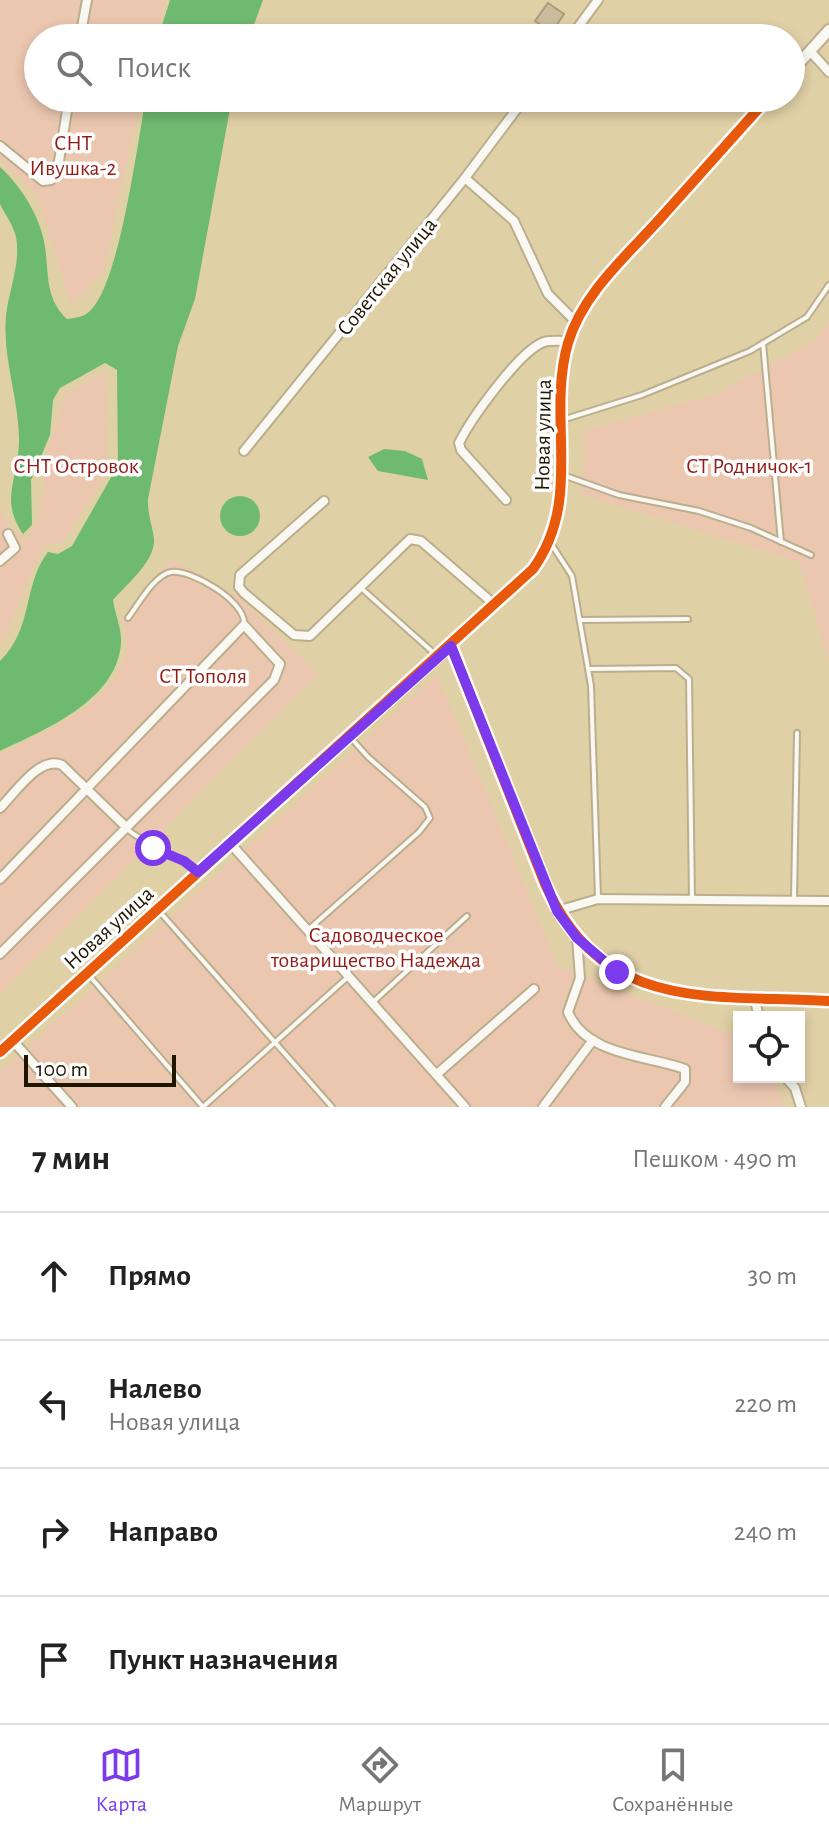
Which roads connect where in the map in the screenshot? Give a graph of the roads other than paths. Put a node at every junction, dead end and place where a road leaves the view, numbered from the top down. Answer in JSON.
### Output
{"nodes":[{"id":1,"x":87,"y":0,"type":"edge"},
{"id":2,"x":598,"y":0,"type":"edge"},
{"id":3,"x":83,"y":24,"type":"edge"},
{"id":4,"x":580,"y":24,"type":"edge"},
{"id":5,"x":829,"y":30,"type":"edge"},
{"id":6,"x":810,"y":51,"type":"junction"},
{"id":7,"x":805,"y":57,"type":"edge"},
{"id":8,"x":829,"y":72,"type":"edge"},
{"id":9,"x":67,"y":112,"type":"edge"},
{"id":10,"x":514,"y":112,"type":"edge"},
{"id":11,"x":755,"y":112,"type":"edge"},
{"id":12,"x":0,"y":146,"type":"edge"},
{"id":13,"x":465,"y":178,"type":"junction"},
{"id":14,"x":829,"y":285,"type":"edge"},
{"id":15,"x":576,"y":322,"type":"junction"},
{"id":16,"x":569,"y":341,"type":"junction"},
{"id":17,"x":763,"y":343,"type":"junction"},
{"id":18,"x":561,"y":421,"type":"junction"},
{"id":19,"x":244,"y":451,"type":"dead end"},
{"id":20,"x":563,"y":475,"type":"junction"},
{"id":21,"x":506,"y":500,"type":"dead end"},
{"id":22,"x":324,"y":501,"type":"dead end"},
{"id":23,"x":8,"y":534,"type":"dead end"},
{"id":24,"x":549,"y":540,"type":"junction"},
{"id":25,"x":781,"y":542,"type":"junction"},
{"id":26,"x":811,"y":555,"type":"dead end"},
{"id":27,"x":0,"y":561,"type":"edge"},
{"id":28,"x":360,"y":587,"type":"junction"},
{"id":29,"x":495,"y":605,"type":"junction"},
{"id":30,"x":128,"y":618,"type":"dead end"},
{"id":31,"x":688,"y":619,"type":"dead end"},
{"id":32,"x":581,"y":620,"type":"junction"},
{"id":33,"x":244,"y":625,"type":"junction"},
{"id":34,"x":451,"y":646,"type":"junction"},
{"id":35,"x":439,"y":657,"type":"junction"},
{"id":36,"x":589,"y":669,"type":"junction"},
{"id":37,"x":797,"y":733,"type":"dead end"},
{"id":38,"x":350,"y":736,"type":"junction"},
{"id":39,"x":86,"y":788,"type":"junction"},
{"id":40,"x":0,"y":808,"type":"edge"},
{"id":41,"x":126,"y":827,"type":"junction"},
{"id":42,"x":230,"y":843,"type":"junction"},
{"id":43,"x":198,"y":872,"type":"junction"},
{"id":44,"x":0,"y":879,"type":"edge"},
{"id":45,"x":598,"y":899,"type":"junction"},
{"id":46,"x":829,"y":901,"type":"edge"},
{"id":47,"x":692,"y":902,"type":"junction"},
{"id":48,"x":794,"y":902,"type":"junction"},
{"id":49,"x":158,"y":909,"type":"junction"},
{"id":50,"x":557,"y":911,"type":"junction"},
{"id":51,"x":467,"y":916,"type":"dead end"},
{"id":52,"x":307,"y":930,"type":"junction"},
{"id":53,"x":577,"y":938,"type":"junction"},
{"id":54,"x":0,"y":954,"type":"edge"},
{"id":55,"x":87,"y":973,"type":"junction"},
{"id":56,"x":349,"y":976,"type":"junction"},
{"id":57,"x":534,"y":989,"type":"dead end"},
{"id":58,"x":754,"y":997,"type":"junction"},
{"id":59,"x":829,"y":1001,"type":"edge"},
{"id":60,"x":372,"y":1003,"type":"junction"},
{"id":61,"x":758,"y":1011,"type":"edge"},
{"id":62,"x":593,"y":1040,"type":"junction"},
{"id":63,"x":13,"y":1041,"type":"junction"},
{"id":64,"x":275,"y":1042,"type":"junction"},
{"id":65,"x":0,"y":1052,"type":"edge"},
{"id":66,"x":437,"y":1074,"type":"junction"},
{"id":67,"x":788,"y":1083,"type":"edge"},
{"id":68,"x":797,"y":1105,"type":"edge"},
{"id":69,"x":72,"y":1107,"type":"edge"},
{"id":70,"x":203,"y":1107,"type":"edge"},
{"id":71,"x":332,"y":1107,"type":"edge"},
{"id":72,"x":465,"y":1107,"type":"edge"},
{"id":73,"x":543,"y":1107,"type":"edge"},
{"id":74,"x":665,"y":1107,"type":"edge"}],
"edges":[{"from":1,"to":3,"type":"street"},
{"from":2,"to":4,"type":"street"},
{"from":5,"to":6,"type":"street"},
{"from":6,"to":7,"type":"street"},
{"from":6,"to":8,"type":"street"},
{"from":9,"to":12,"type":"street"},
{"from":10,"to":13,"type":"street","name":"Советская улица"},
{"from":11,"to":15,"type":"street","name":"Новая улица"},
{"from":13,"to":15,"type":"street"},
{"from":13,"to":19,"type":"street","name":"Советская улица"},
{"from":14,"to":17,"type":"lane"},
{"from":15,"to":16,"type":"street","name":"Новая улица"},
{"from":16,"to":18,"type":"street","name":"Новая улица"},
{"from":16,"to":21,"type":"street"},
{"from":17,"to":18,"type":"lane"},
{"from":17,"to":25,"type":"lane"},
{"from":18,"to":20,"type":"street","name":"Новая улица"},
{"from":20,"to":24,"type":"street","name":"Новая улица"},
{"from":20,"to":25,"type":"lane"},
{"from":22,"to":28,"type":"street"},
{"from":23,"to":27,"type":"street"},
{"from":24,"to":29,"type":"street","name":"Новая улица"},
{"from":24,"to":32,"type":"lane"},
{"from":25,"to":26,"type":"lane"},
{"from":28,"to":29,"type":"street"},
{"from":28,"to":35,"type":"lane"},
{"from":29,"to":34,"type":"street","name":"Новая улица"},
{"from":30,"to":33,"type":"lane"},
{"from":31,"to":32,"type":"lane"},
{"from":32,"to":36,"type":"lane"},
{"from":33,"to":39,"type":"street"},
{"from":33,"to":41,"type":"street"},
{"from":34,"to":35,"type":"street","name":"Новая улица"},
{"from":34,"to":50,"type":"street"},
{"from":35,"to":38,"type":"street","name":"Новая улица"},
{"from":36,"to":45,"type":"lane"},
{"from":36,"to":47,"type":"lane"},
{"from":37,"to":48,"type":"lane"},
{"from":38,"to":42,"type":"street","name":"Новая улица"},
{"from":38,"to":52,"type":"lane"},
{"from":39,"to":40,"type":"street"},
{"from":39,"to":41,"type":"street"},
{"from":39,"to":44,"type":"street"},
{"from":41,"to":43,"type":"lane"},
{"from":41,"to":54,"type":"street"},
{"from":42,"to":43,"type":"street","name":"Новая улица"},
{"from":42,"to":52,"type":"street"},
{"from":43,"to":49,"type":"street","name":"Новая улица"},
{"from":45,"to":47,"type":"street"},
{"from":45,"to":50,"type":"street"},
{"from":46,"to":48,"type":"street"},
{"from":47,"to":48,"type":"street"},
{"from":49,"to":55,"type":"street","name":"Новая улица"},
{"from":49,"to":64,"type":"lane"},
{"from":50,"to":53,"type":"street"},
{"from":51,"to":60,"type":"lane"},
{"from":52,"to":56,"type":"street"},
{"from":53,"to":58,"type":"street"},
{"from":53,"to":62,"type":"street"},
{"from":55,"to":63,"type":"street","name":"Новая улица"},
{"from":55,"to":70,"type":"lane"},
{"from":56,"to":60,"type":"street"},
{"from":56,"to":64,"type":"lane"},
{"from":57,"to":66,"type":"street"},
{"from":58,"to":59,"type":"street"},
{"from":58,"to":61,"type":"street"},
{"from":60,"to":66,"type":"street"},
{"from":62,"to":73,"type":"street"},
{"from":62,"to":74,"type":"street"},
{"from":63,"to":65,"type":"street","name":"Новая улица"},
{"from":63,"to":69,"type":"street"},
{"from":64,"to":70,"type":"lane"},
{"from":64,"to":71,"type":"lane"},
{"from":66,"to":72,"type":"street"},
{"from":67,"to":68,"type":"street"}]}
